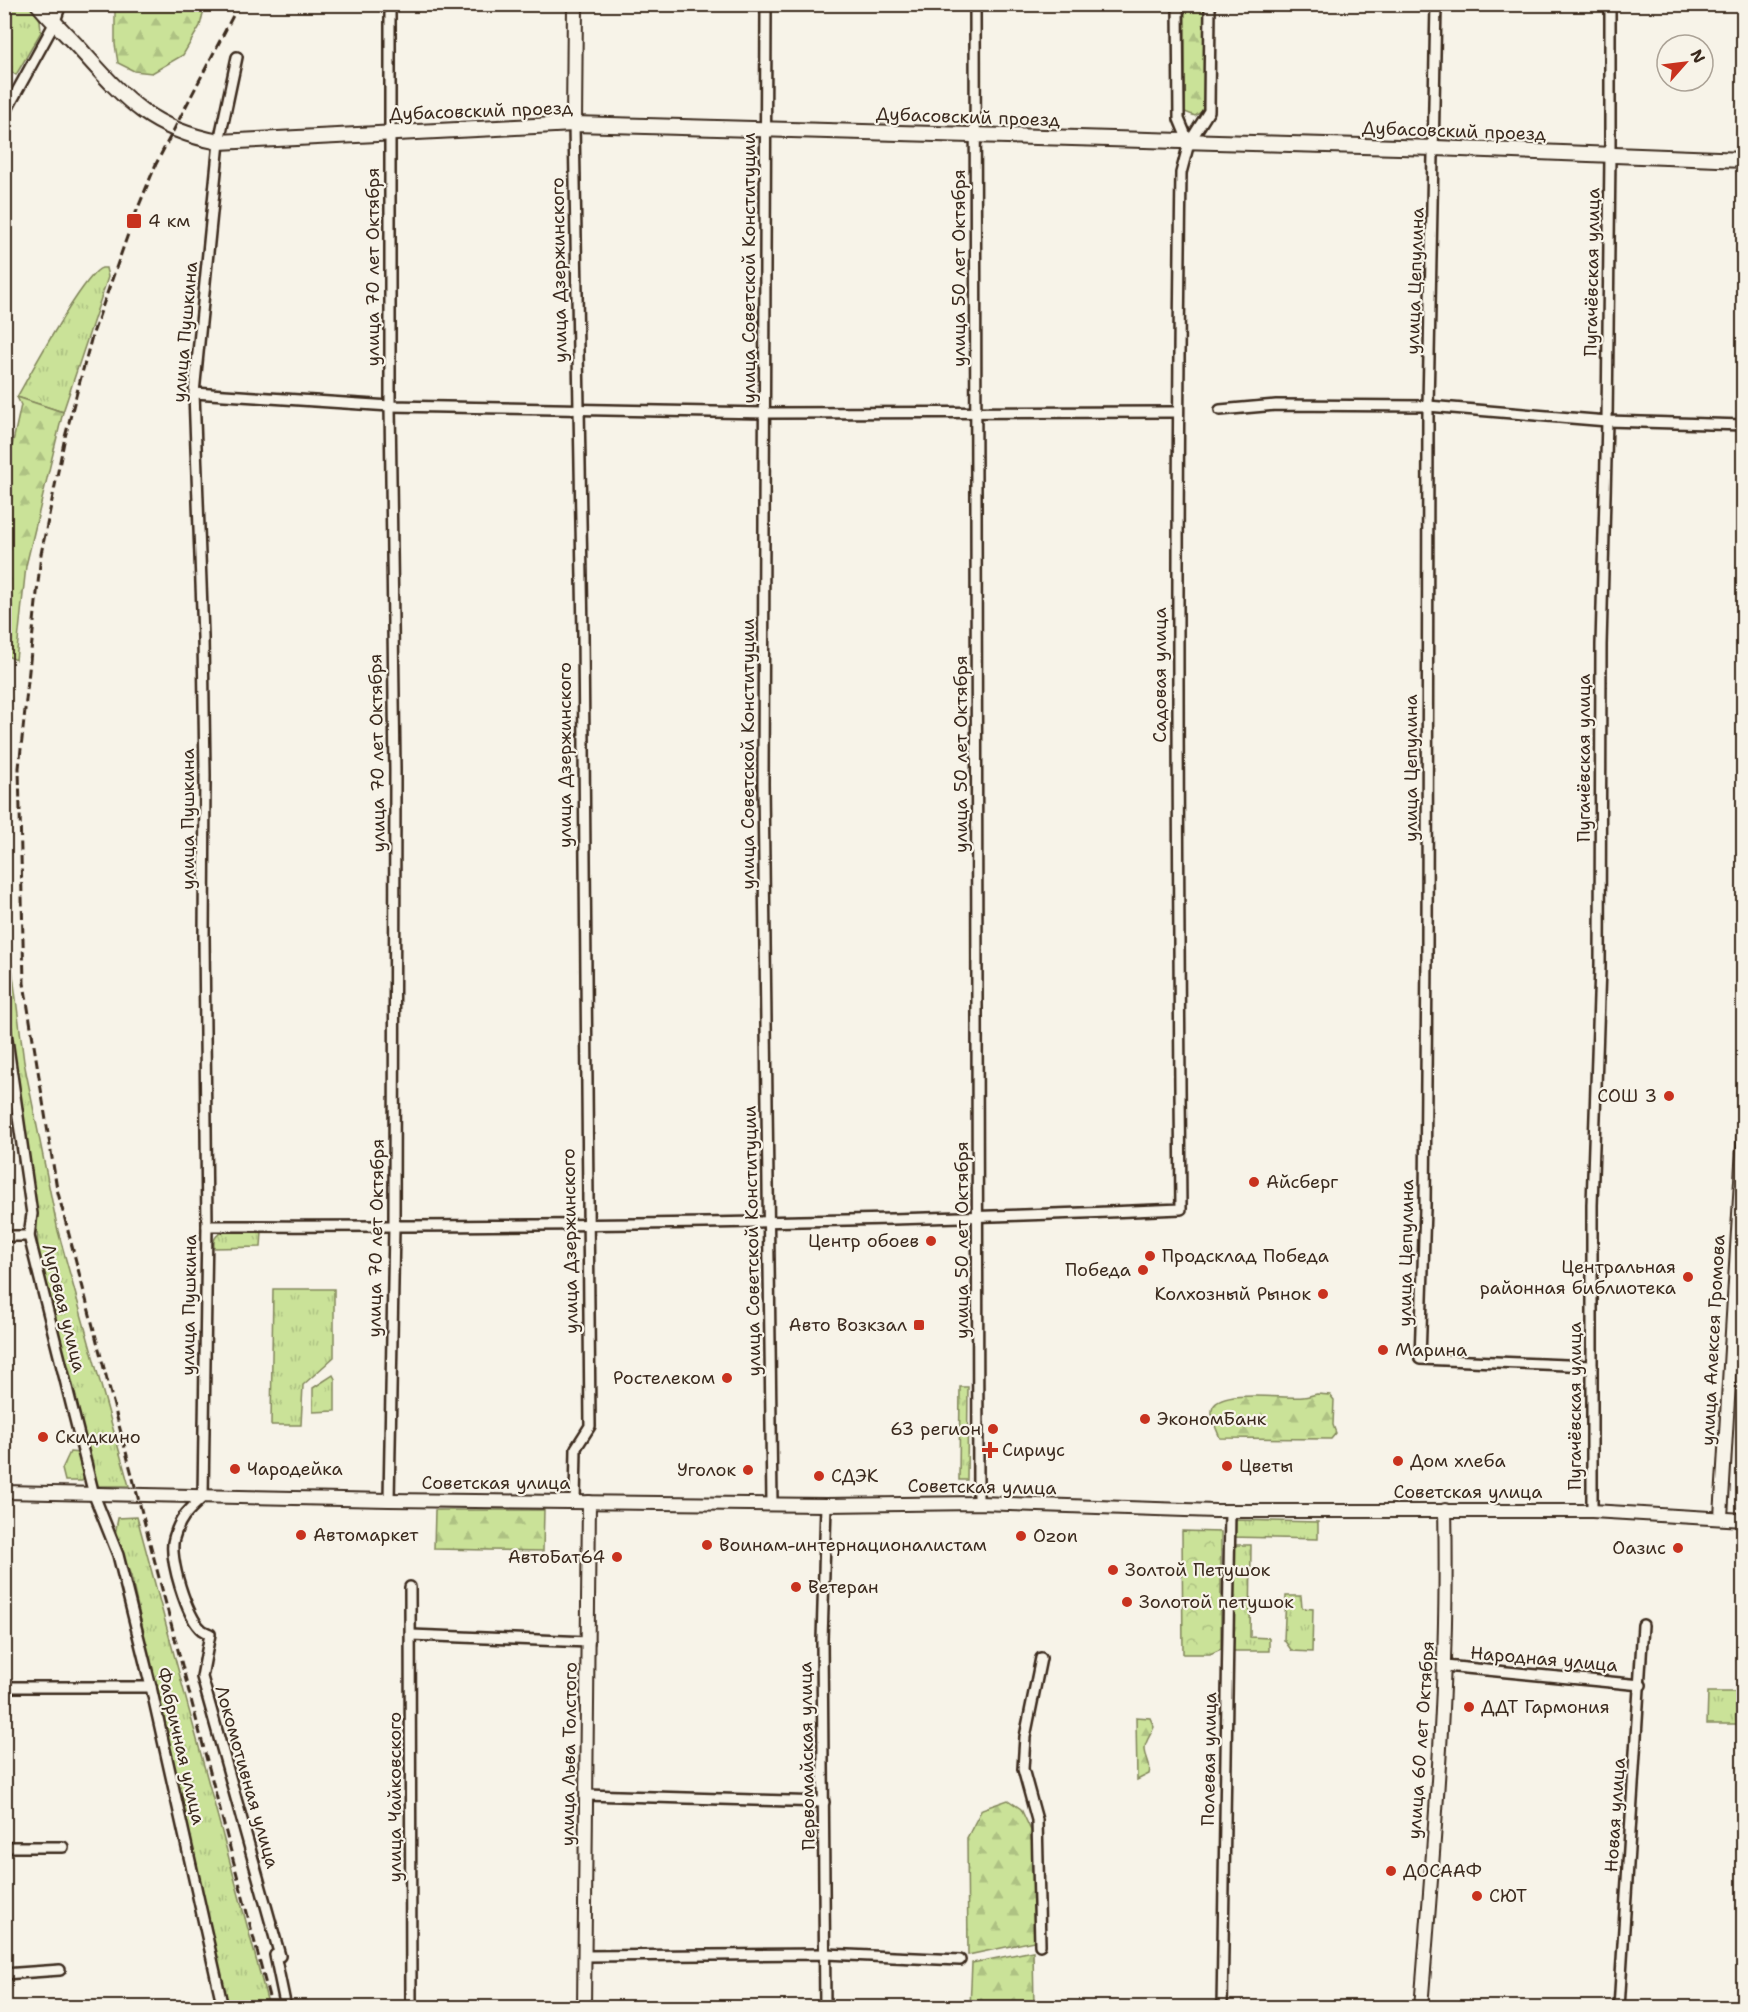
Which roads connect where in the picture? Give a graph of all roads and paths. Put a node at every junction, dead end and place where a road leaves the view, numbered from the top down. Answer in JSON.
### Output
{"nodes":[{"id":1,"x":39,"y":4,"type":"edge"},
{"id":2,"x":61,"y":4,"type":"edge"},
{"id":3,"x":390,"y":4,"type":"edge"},
{"id":4,"x":575,"y":4,"type":"edge"},
{"id":5,"x":766,"y":4,"type":"edge"},
{"id":6,"x":975,"y":4,"type":"edge"},
{"id":7,"x":1178,"y":4,"type":"edge"},
{"id":8,"x":1210,"y":4,"type":"edge"},
{"id":9,"x":1436,"y":4,"type":"edge"},
{"id":10,"x":1610,"y":4,"type":"edge"},
{"id":11,"x":54,"y":24,"type":"junction"},
{"id":12,"x":237,"y":57,"type":"dead end"},
{"id":13,"x":4,"y":115,"type":"edge"},
{"id":14,"x":574,"y":124,"type":"junction"},
{"id":15,"x":766,"y":129,"type":"junction"},
{"id":16,"x":389,"y":132,"type":"junction"},
{"id":17,"x":975,"y":135,"type":"junction"},
{"id":18,"x":219,"y":142,"type":"junction"},
{"id":19,"x":1189,"y":143,"type":"junction"},
{"id":20,"x":1435,"y":148,"type":"junction"},
{"id":21,"x":1611,"y":154,"type":"junction"},
{"id":22,"x":1743,"y":160,"type":"edge"},
{"id":23,"x":194,"y":393,"type":"junction"},
{"id":24,"x":390,"y":406,"type":"junction"},
{"id":25,"x":1428,"y":406,"type":"junction"},
{"id":26,"x":580,"y":408,"type":"junction"},
{"id":27,"x":1220,"y":410,"type":"dead end"},
{"id":28,"x":976,"y":411,"type":"junction"},
{"id":29,"x":765,"y":412,"type":"junction"},
{"id":30,"x":1177,"y":412,"type":"junction"},
{"id":31,"x":1607,"y":421,"type":"junction"},
{"id":32,"x":1743,"y":425,"type":"edge"},
{"id":33,"x":4,"y":1019,"type":"edge"},
{"id":34,"x":1743,"y":1130,"type":"edge"},
{"id":35,"x":979,"y":1217,"type":"junction"},
{"id":36,"x":768,"y":1222,"type":"junction"},
{"id":37,"x":588,"y":1225,"type":"junction"},
{"id":38,"x":207,"y":1226,"type":"junction"},
{"id":39,"x":394,"y":1227,"type":"junction"},
{"id":40,"x":4,"y":1236,"type":"edge"},
{"id":41,"x":28,"y":1236,"type":"junction"},
{"id":42,"x":1740,"y":1238,"type":"edge"},
{"id":43,"x":1592,"y":1366,"type":"junction"},
{"id":44,"x":4,"y":1492,"type":"edge"},
{"id":45,"x":94,"y":1495,"type":"junction"},
{"id":46,"x":203,"y":1497,"type":"junction"},
{"id":47,"x":389,"y":1500,"type":"junction"},
{"id":48,"x":575,"y":1502,"type":"junction"},
{"id":49,"x":589,"y":1502,"type":"junction"},
{"id":50,"x":978,"y":1503,"type":"junction"},
{"id":51,"x":772,"y":1504,"type":"junction"},
{"id":52,"x":826,"y":1505,"type":"junction"},
{"id":53,"x":1445,"y":1510,"type":"junction"},
{"id":54,"x":1230,"y":1511,"type":"junction"},
{"id":55,"x":1592,"y":1511,"type":"junction"},
{"id":56,"x":1721,"y":1517,"type":"junction"},
{"id":57,"x":1743,"y":1520,"type":"edge"},
{"id":58,"x":410,"y":1587,"type":"dead end"},
{"id":59,"x":1643,"y":1625,"type":"dead end"},
{"id":60,"x":411,"y":1635,"type":"junction"},
{"id":61,"x":589,"y":1642,"type":"junction"},
{"id":62,"x":1041,"y":1658,"type":"dead end"},
{"id":63,"x":1445,"y":1666,"type":"junction"},
{"id":64,"x":1641,"y":1685,"type":"junction"},
{"id":65,"x":4,"y":1687,"type":"edge"},
{"id":66,"x":151,"y":1687,"type":"junction"},
{"id":67,"x":586,"y":1795,"type":"junction"},
{"id":68,"x":824,"y":1802,"type":"junction"},
{"id":69,"x":4,"y":1847,"type":"edge"},
{"id":70,"x":63,"y":1847,"type":"dead end"},
{"id":71,"x":1040,"y":1945,"type":"dead end"},
{"id":72,"x":826,"y":1954,"type":"junction"},
{"id":73,"x":584,"y":1956,"type":"junction"},
{"id":74,"x":960,"y":1960,"type":"dead end"},
{"id":75,"x":60,"y":1970,"type":"dead end"},
{"id":76,"x":4,"y":1974,"type":"edge"},
{"id":77,"x":223,"y":2007,"type":"edge"},
{"id":78,"x":286,"y":2007,"type":"edge"},
{"id":79,"x":411,"y":2007,"type":"edge"},
{"id":80,"x":584,"y":2007,"type":"edge"},
{"id":81,"x":825,"y":2007,"type":"edge"},
{"id":82,"x":1222,"y":2007,"type":"edge"},
{"id":83,"x":1421,"y":2007,"type":"edge"},
{"id":84,"x":1619,"y":2007,"type":"edge"}],
"edges":[{"from":1,"to":11,"type":"main road","name":"Дубасовский проезд"},
{"from":2,"to":11,"type":"street"},
{"from":3,"to":16,"type":"street","name":"улица 70 лет Октября"},
{"from":4,"to":14,"type":"main road","name":"улица Дзержинского"},
{"from":5,"to":15,"type":"street","name":"улица Советской Конституции"},
{"from":6,"to":17,"type":"street","name":"улица 50 лет Октября"},
{"from":7,"to":19,"type":"street"},
{"from":8,"to":19,"type":"street","name":"Садовая улица"},
{"from":9,"to":20,"type":"street","name":"улица Цепулина"},
{"from":10,"to":21,"type":"street","name":"Пугачёвская улица"},
{"from":11,"to":13,"type":"street"},
{"from":11,"to":18,"type":"main road","name":"Дубасовский проезд"},
{"from":12,"to":18,"type":"street","name":"улица Пушкина"},
{"from":14,"to":15,"type":"main road","name":"Дубасовский проезд"},
{"from":14,"to":16,"type":"main road","name":"Дубасовский проезд"},
{"from":14,"to":26,"type":"street","name":"улица Дзержинского"},
{"from":15,"to":17,"type":"main road","name":"Дубасовский проезд"},
{"from":15,"to":29,"type":"street","name":"улица Советской Конституции"},
{"from":16,"to":18,"type":"main road","name":"Дубасовский проезд"},
{"from":16,"to":24,"type":"street","name":"улица 70 лет Октября"},
{"from":17,"to":19,"type":"main road","name":"Дубасовский проезд"},
{"from":17,"to":28,"type":"street","name":"улица 50 лет Октября"},
{"from":18,"to":23,"type":"street","name":"улица Пушкина"},
{"from":19,"to":20,"type":"main road","name":"Дубасовский проезд"},
{"from":19,"to":30,"type":"street","name":"Садовая улица"},
{"from":20,"to":21,"type":"main road","name":"Дубасовский проезд"},
{"from":20,"to":25,"type":"street","name":"улица Цепулина"},
{"from":21,"to":22,"type":"main road","name":"Дубасовский проезд"},
{"from":21,"to":31,"type":"street","name":"Пугачёвская улица"},
{"from":23,"to":24,"type":"street"},
{"from":23,"to":38,"type":"street","name":"улица Пушкина"},
{"from":24,"to":26,"type":"street"},
{"from":24,"to":39,"type":"street","name":"улица 70 лет Октября"},
{"from":25,"to":27,"type":"street"},
{"from":25,"to":31,"type":"street"},
{"from":25,"to":43,"type":"street","name":"улица Цепулина"},
{"from":26,"to":29,"type":"street"},
{"from":26,"to":37,"type":"street","name":"улица Дзержинского"},
{"from":28,"to":29,"type":"street"},
{"from":28,"to":30,"type":"street"},
{"from":28,"to":35,"type":"street","name":"улица 50 лет Октября"},
{"from":29,"to":36,"type":"street","name":"улица Советской Конституции"},
{"from":30,"to":35,"type":"street","name":"Садовая улица"},
{"from":31,"to":32,"type":"street"},
{"from":31,"to":43,"type":"street","name":"Пугачёвская улица"},
{"from":33,"to":41,"type":"street","name":"Луговая улица"},
{"from":34,"to":42,"type":"main road","name":"улица Алексея Громова"},
{"from":35,"to":36,"type":"street"},
{"from":35,"to":50,"type":"street","name":"улица 50 лет Октября"},
{"from":36,"to":37,"type":"street"},
{"from":36,"to":51,"type":"street","name":"улица Советской Конституции"},
{"from":37,"to":39,"type":"street"},
{"from":37,"to":48,"type":"street","name":"улица Дзержинского"},
{"from":38,"to":39,"type":"street"},
{"from":38,"to":46,"type":"street","name":"улица Пушкина"},
{"from":39,"to":47,"type":"street","name":"улица 70 лет Октября"},
{"from":40,"to":41,"type":"street"},
{"from":41,"to":45,"type":"street","name":"Луговая улица"},
{"from":42,"to":56,"type":"main road","name":"улица Алексея Громова"},
{"from":43,"to":55,"type":"street","name":"Пугачёвская улица"},
{"from":44,"to":45,"type":"main road","name":"Советская улица"},
{"from":45,"to":46,"type":"main road","name":"Советская улица"},
{"from":45,"to":66,"type":"street","name":"Фабричная улица"},
{"from":46,"to":47,"type":"main road","name":"Советская улица"},
{"from":46,"to":78,"type":"street","name":"Локомотивная улица"},
{"from":47,"to":48,"type":"main road","name":"Советская улица"},
{"from":48,"to":49,"type":"main road","name":"Советская улица"},
{"from":49,"to":51,"type":"main road","name":"Советская улица"},
{"from":49,"to":61,"type":"main road","name":"улица Льва Толстого"},
{"from":50,"to":52,"type":"main road","name":"Советская улица"},
{"from":50,"to":54,"type":"main road","name":"Советская улица"},
{"from":51,"to":52,"type":"main road","name":"Советская улица"},
{"from":52,"to":68,"type":"street","name":"Первомайская улица"},
{"from":53,"to":54,"type":"main road","name":"Советская улица"},
{"from":53,"to":55,"type":"main road","name":"Советская улица"},
{"from":53,"to":63,"type":"main road","name":"улица 60 лет Октября"},
{"from":54,"to":82,"type":"street","name":"Полевая улица"},
{"from":55,"to":56,"type":"main road","name":"Советская улица"},
{"from":56,"to":57,"type":"main road","name":"Советская улица"},
{"from":58,"to":60,"type":"street","name":"улица Чайковского"},
{"from":59,"to":64,"type":"street","name":"Новая улица"},
{"from":60,"to":61,"type":"street"},
{"from":60,"to":79,"type":"street","name":"улица Чайковского"},
{"from":61,"to":67,"type":"main road","name":"улица Льва Толстого"},
{"from":62,"to":71,"type":"street"},
{"from":63,"to":64,"type":"street","name":"Народная улица"},
{"from":63,"to":83,"type":"main road","name":"улица 60 лет Октября"},
{"from":64,"to":84,"type":"street","name":"Новая улица"},
{"from":65,"to":66,"type":"street"},
{"from":66,"to":77,"type":"street","name":"Фабричная улица"},
{"from":67,"to":68,"type":"street"},
{"from":67,"to":73,"type":"main road","name":"улица Льва Толстого"},
{"from":68,"to":72,"type":"street","name":"Первомайская улица"},
{"from":69,"to":70,"type":"street"},
{"from":72,"to":73,"type":"street"},
{"from":72,"to":74,"type":"street"},
{"from":72,"to":81,"type":"street","name":"Первомайская улица"},
{"from":73,"to":80,"type":"main road","name":"улица Льва Толстого"},
{"from":75,"to":76,"type":"street"}]}
